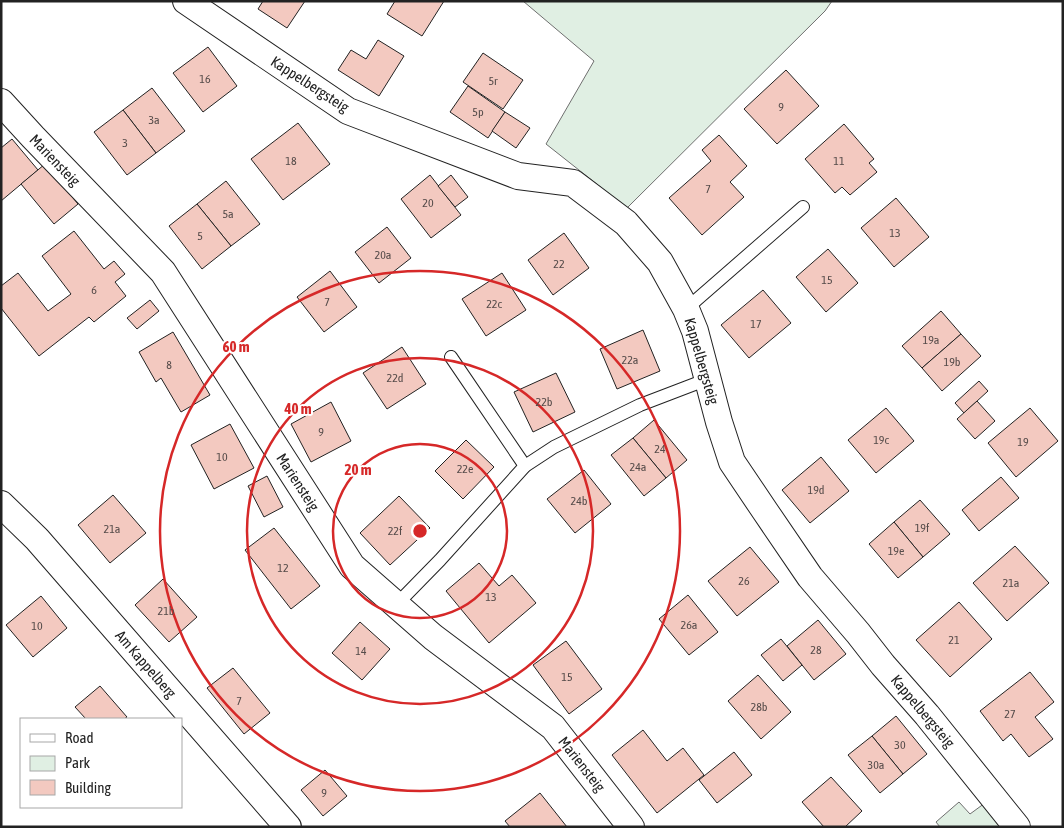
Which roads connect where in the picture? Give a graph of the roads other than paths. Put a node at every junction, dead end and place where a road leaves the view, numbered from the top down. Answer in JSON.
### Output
{"nodes":[{"id":1,"x":186,"y":1,"type":"edge"},
{"id":2,"x":1,"y":102,"type":"edge"},
{"id":3,"x":803,"y":207,"type":"dead end"},
{"id":4,"x":686,"y":309,"type":"junction"},
{"id":5,"x":451,"y":357,"type":"dead end"},
{"id":6,"x":708,"y":379,"type":"junction"},
{"id":7,"x":524,"y":466,"type":"junction"},
{"id":8,"x":1,"y":504,"type":"edge"},
{"id":9,"x":396,"y":605,"type":"junction"},
{"id":10,"x":288,"y":827,"type":"edge"},
{"id":11,"x":631,"y":827,"type":"edge"},
{"id":12,"x":1017,"y":827,"type":"edge"}],
"edges":[{"from":1,"to":4,"type":"street","name":"Kappelbergsteig"},
{"from":2,"to":9,"type":"street","name":"Mariensteig"},
{"from":3,"to":4,"type":"lane"},
{"from":4,"to":6,"type":"street","name":"Kappelbergsteig"},
{"from":5,"to":7,"type":"lane"},
{"from":6,"to":7,"type":"lane"},
{"from":6,"to":12,"type":"street","name":"Kappelbergsteig"},
{"from":7,"to":9,"type":"lane"},
{"from":8,"to":10,"type":"street","name":"Am Kappelberg"},
{"from":9,"to":11,"type":"street","name":"Mariensteig"}]}
